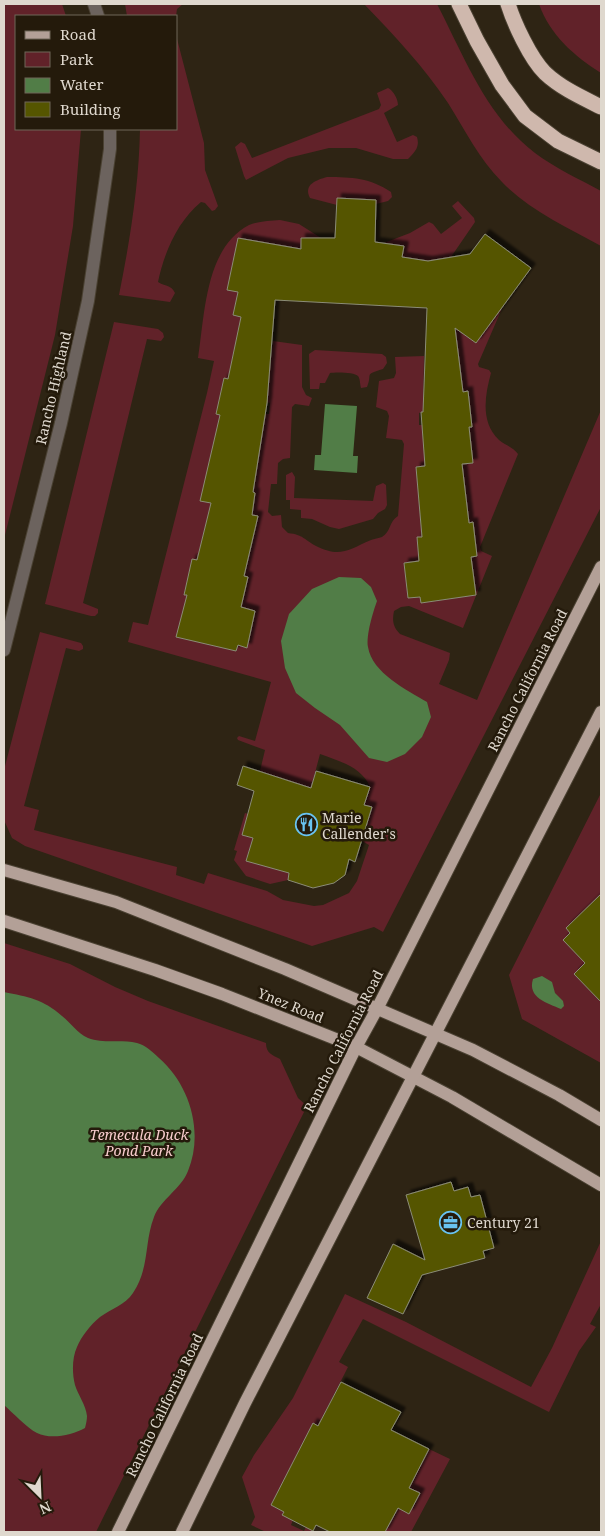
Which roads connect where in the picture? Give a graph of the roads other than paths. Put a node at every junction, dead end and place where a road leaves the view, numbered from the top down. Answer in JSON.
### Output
{"nodes":[{"id":1,"x":459,"y":4,"type":"edge"},
{"id":2,"x":508,"y":4,"type":"edge"},
{"id":3,"x":601,"y":106,"type":"edge"},
{"id":4,"x":110,"y":130,"type":"edge"},
{"id":5,"x":601,"y":162,"type":"edge"},
{"id":6,"x":601,"y":567,"type":"edge"},
{"id":7,"x":4,"y":650,"type":"edge"},
{"id":8,"x":601,"y":712,"type":"edge"},
{"id":9,"x":4,"y":870,"type":"edge"},
{"id":10,"x":4,"y":921,"type":"edge"},
{"id":11,"x":377,"y":1009,"type":"junction"},
{"id":12,"x":436,"y":1034,"type":"junction"},
{"id":13,"x":356,"y":1047,"type":"junction"},
{"id":14,"x":414,"y":1076,"type":"junction"},
{"id":15,"x":601,"y":1120,"type":"edge"},
{"id":16,"x":601,"y":1186,"type":"edge"},
{"id":17,"x":118,"y":1532,"type":"edge"},
{"id":18,"x":182,"y":1532,"type":"edge"}],
"edges":[{"from":1,"to":5,"type":"highway"},
{"from":2,"to":3,"type":"highway"},
{"from":4,"to":7,"type":"street","name":"Rancho Highland"},
{"from":6,"to":11,"type":"main road","name":"Rancho California Road"},
{"from":8,"to":12,"type":"main road"},
{"from":9,"to":11,"type":"main road"},
{"from":10,"to":13,"type":"main road","name":"Ynez Road"},
{"from":11,"to":12,"type":"main road"},
{"from":11,"to":13,"type":"main road","name":"Rancho California Road"},
{"from":12,"to":14,"type":"main road"},
{"from":12,"to":15,"type":"main road"},
{"from":13,"to":14,"type":"main road","name":"Ynez Road"},
{"from":13,"to":17,"type":"main road","name":"Rancho California Road"},
{"from":14,"to":16,"type":"main road","name":"Ynez Road"},
{"from":14,"to":18,"type":"main road"}]}
